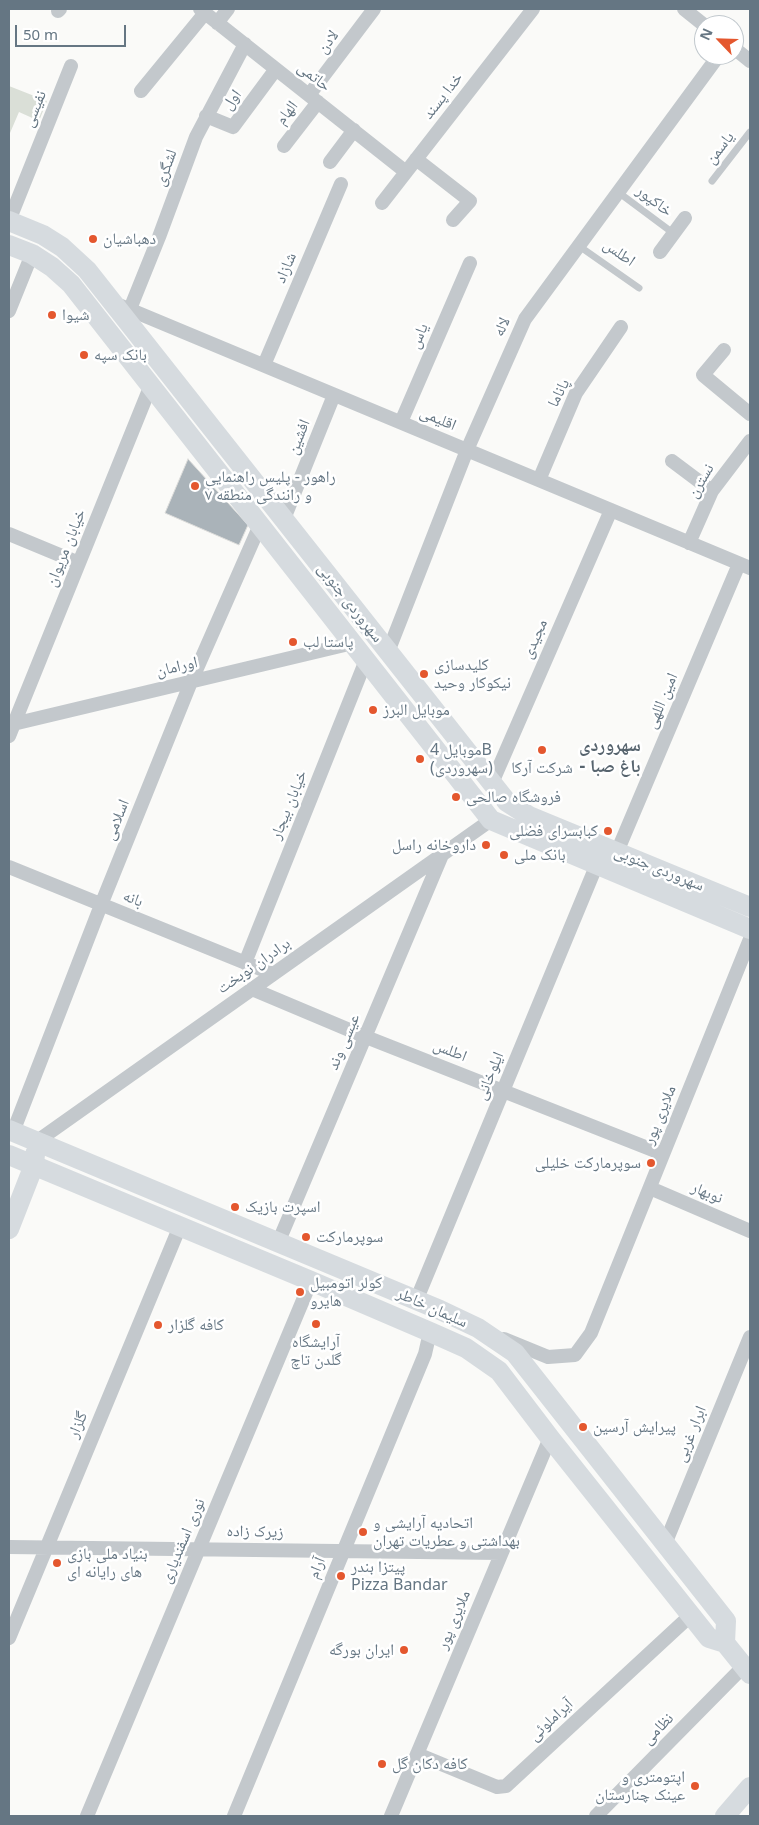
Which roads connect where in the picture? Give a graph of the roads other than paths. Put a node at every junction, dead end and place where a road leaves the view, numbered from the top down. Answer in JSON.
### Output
{"nodes":[{"id":1,"x":228,"y":9,"type":"edge"},
{"id":2,"x":374,"y":9,"type":"edge"},
{"id":3,"x":533,"y":9,"type":"edge"},
{"id":4,"x":202,"y":11,"type":"edge"},
{"id":5,"x":218,"y":23,"type":"junction"},
{"id":6,"x":245,"y":44,"type":"junction"},
{"id":7,"x":712,"y":65,"type":"edge"},
{"id":8,"x":71,"y":66,"type":"dead end"},
{"id":9,"x":276,"y":69,"type":"junction"},
{"id":10,"x":141,"y":91,"type":"dead end"},
{"id":11,"x":314,"y":99,"type":"junction"},
{"id":12,"x":206,"y":116,"type":"junction"},
{"id":13,"x":354,"y":130,"type":"junction"},
{"id":14,"x":750,"y":132,"type":"edge"},
{"id":15,"x":284,"y":146,"type":"dead end"},
{"id":16,"x":416,"y":159,"type":"junction"},
{"id":17,"x":330,"y":162,"type":"dead end"},
{"id":18,"x":406,"y":172,"type":"junction"},
{"id":19,"x":712,"y":181,"type":"dead end"},
{"id":20,"x":340,"y":184,"type":"dead end"},
{"id":21,"x":618,"y":192,"type":"junction"},
{"id":22,"x":382,"y":203,"type":"dead end"},
{"id":23,"x":685,"y":218,"type":"dead end"},
{"id":24,"x":454,"y":220,"type":"dead end"},
{"id":25,"x":9,"y":221,"type":"edge"},
{"id":26,"x":674,"y":233,"type":"junction"},
{"id":27,"x":9,"y":245,"type":"edge"},
{"id":28,"x":578,"y":246,"type":"junction"},
{"id":29,"x":660,"y":252,"type":"dead end"},
{"id":30,"x":32,"y":254,"type":"junction"},
{"id":31,"x":470,"y":263,"type":"dead end"},
{"id":32,"x":639,"y":288,"type":"dead end"},
{"id":33,"x":121,"y":306,"type":"junction"},
{"id":34,"x":9,"y":311,"type":"edge"},
{"id":35,"x":621,"y":327,"type":"dead end"},
{"id":36,"x":724,"y":350,"type":"dead end"},
{"id":37,"x":264,"y":365,"type":"junction"},
{"id":38,"x":167,"y":372,"type":"junction"},
{"id":39,"x":151,"y":385,"type":"junction"},
{"id":40,"x":334,"y":395,"type":"junction"},
{"id":41,"x":750,"y":414,"type":"edge"},
{"id":42,"x":401,"y":422,"type":"junction"},
{"id":43,"x":750,"y":441,"type":"edge"},
{"id":44,"x":467,"y":450,"type":"junction"},
{"id":45,"x":672,"y":461,"type":"dead end"},
{"id":46,"x":539,"y":480,"type":"junction"},
{"id":47,"x":712,"y":491,"type":"junction"},
{"id":48,"x":611,"y":510,"type":"junction"},
{"id":49,"x":284,"y":519,"type":"junction"},
{"id":50,"x":260,"y":525,"type":"junction"},
{"id":51,"x":9,"y":534,"type":"edge"},
{"id":52,"x":689,"y":543,"type":"junction"},
{"id":53,"x":78,"y":563,"type":"junction"},
{"id":54,"x":745,"y":566,"type":"edge"},
{"id":55,"x":353,"y":643,"type":"junction"},
{"id":56,"x":388,"y":652,"type":"junction"},
{"id":57,"x":366,"y":660,"type":"junction"},
{"id":58,"x":192,"y":682,"type":"junction"},
{"id":59,"x":10,"y":728,"type":"edge"},
{"id":60,"x":492,"y":783,"type":"junction"},
{"id":61,"x":491,"y":820,"type":"junction"},
{"id":62,"x":617,"y":852,"type":"junction"},
{"id":63,"x":442,"y":854,"type":"junction"},
{"id":64,"x":597,"y":864,"type":"junction"},
{"id":65,"x":9,"y":867,"type":"edge"},
{"id":66,"x":101,"y":905,"type":"junction"},
{"id":67,"x":750,"y":907,"type":"edge"},
{"id":68,"x":750,"y":929,"type":"edge"},
{"id":69,"x":750,"y":939,"type":"edge"},
{"id":70,"x":245,"y":963,"type":"junction"},
{"id":71,"x":273,"y":974,"type":"junction"},
{"id":72,"x":252,"y":989,"type":"junction"},
{"id":73,"x":366,"y":1036,"type":"junction"},
{"id":74,"x":503,"y":1090,"type":"junction"},
{"id":75,"x":11,"y":1131,"type":"edge"},
{"id":76,"x":36,"y":1142,"type":"junction"},
{"id":77,"x":663,"y":1154,"type":"junction"},
{"id":78,"x":9,"y":1155,"type":"edge"},
{"id":79,"x":34,"y":1165,"type":"junction"},
{"id":80,"x":650,"y":1188,"type":"junction"},
{"id":81,"x":180,"y":1226,"type":"junction"},
{"id":82,"x":9,"y":1229,"type":"edge"},
{"id":83,"x":750,"y":1231,"type":"edge"},
{"id":84,"x":278,"y":1243,"type":"junction"},
{"id":85,"x":311,"y":1280,"type":"junction"},
{"id":86,"x":416,"y":1300,"type":"junction"},
{"id":87,"x":478,"y":1328,"type":"junction"},
{"id":88,"x":430,"y":1332,"type":"junction"},
{"id":89,"x":750,"y":1338,"type":"edge"},
{"id":90,"x":550,"y":1438,"type":"junction"},
{"id":91,"x":665,"y":1544,"type":"junction"},
{"id":92,"x":9,"y":1547,"type":"edge"},
{"id":93,"x":46,"y":1548,"type":"junction"},
{"id":94,"x":198,"y":1549,"type":"junction"},
{"id":95,"x":343,"y":1551,"type":"junction"},
{"id":96,"x":502,"y":1553,"type":"junction"},
{"id":97,"x":691,"y":1615,"type":"junction"},
{"id":98,"x":9,"y":1638,"type":"edge"},
{"id":99,"x":726,"y":1643,"type":"junction"},
{"id":100,"x":747,"y":1670,"type":"edge"},
{"id":101,"x":417,"y":1754,"type":"junction"},
{"id":102,"x":750,"y":1787,"type":"edge"},
{"id":103,"x":732,"y":1812,"type":"edge"},
{"id":104,"x":87,"y":1816,"type":"edge"},
{"id":105,"x":234,"y":1816,"type":"edge"},
{"id":106,"x":391,"y":1816,"type":"edge"},
{"id":107,"x":596,"y":1816,"type":"edge"}],
"edges":[{"from":1,"to":5,"type":"street"},
{"from":2,"to":11,"type":"street","name":"لادن"},
{"from":3,"to":16,"type":"street","name":"خدا پسند"},
{"from":4,"to":5,"type":"street","name":"حاتمی"},
{"from":4,"to":10,"type":"street"},
{"from":5,"to":6,"type":"street","name":"حاتمی"},
{"from":6,"to":9,"type":"street","name":"حاتمی"},
{"from":6,"to":12,"type":"street","name":"لشگری"},
{"from":7,"to":21,"type":"street","name":"لاله"},
{"from":8,"to":25,"type":"street","name":"نفیسی"},
{"from":9,"to":11,"type":"street","name":"حاتمی"},
{"from":9,"to":12,"type":"street","name":"اول"},
{"from":11,"to":13,"type":"street","name":"حاتمی"},
{"from":11,"to":15,"type":"street","name":"الهام"},
{"from":12,"to":33,"type":"street","name":"لشگری"},
{"from":13,"to":17,"type":"street"},
{"from":13,"to":18,"type":"street","name":"حاتمی"},
{"from":14,"to":19,"type":"lane","name":"یاسمن"},
{"from":16,"to":18,"type":"street","name":"خدا پسند"},
{"from":16,"to":24,"type":"street"},
{"from":18,"to":22,"type":"street","name":"خدا پسند"},
{"from":20,"to":37,"type":"street","name":"شازاد"},
{"from":21,"to":26,"type":"lane","name":"خاکپور"},
{"from":21,"to":28,"type":"street","name":"لاله"},
{"from":23,"to":26,"type":"street"},
{"from":25,"to":33,"type":"main road","name":"سهروردی جنوبی"},
{"from":26,"to":29,"type":"street"},
{"from":27,"to":30,"type":"main road","name":"سهروردی جنوبی"},
{"from":28,"to":32,"type":"lane","name":"اطلس"},
{"from":28,"to":44,"type":"street","name":"لاله"},
{"from":30,"to":34,"type":"street"},
{"from":30,"to":39,"type":"main road","name":"سهروردی جنوبی"},
{"from":31,"to":42,"type":"street","name":"یاس"},
{"from":33,"to":37,"type":"street","name":"اقلیمی"},
{"from":33,"to":38,"type":"main road","name":"سهروردی جنوبی"},
{"from":35,"to":46,"type":"street","name":"پاناما"},
{"from":36,"to":41,"type":"street"},
{"from":37,"to":40,"type":"street","name":"اقلیمی"},
{"from":38,"to":39,"type":"main road"},
{"from":38,"to":49,"type":"main road","name":"سهروردی جنوبی"},
{"from":39,"to":50,"type":"main road","name":"سهروردی جنوبی"},
{"from":39,"to":53,"type":"street","name":"خیابان مریوان"},
{"from":40,"to":42,"type":"street","name":"اقلیمی"},
{"from":40,"to":49,"type":"street","name":"افشین"},
{"from":42,"to":44,"type":"street","name":"اقلیمی"},
{"from":43,"to":47,"type":"street","name":"نسترن"},
{"from":44,"to":46,"type":"street","name":"اقلیمی"},
{"from":44,"to":56,"type":"street","name":"لاله"},
{"from":45,"to":47,"type":"street"},
{"from":46,"to":48,"type":"street","name":"اقلیمی"},
{"from":47,"to":52,"type":"street","name":"نسترن"},
{"from":48,"to":52,"type":"street","name":"اقلیمی"},
{"from":48,"to":60,"type":"street","name":"مجیدی"},
{"from":49,"to":56,"type":"main road","name":"سهروردی جنوبی"},
{"from":50,"to":55,"type":"main road","name":"سهروردی جنوبی"},
{"from":50,"to":58,"type":"street","name":"اسلامی"},
{"from":51,"to":53,"type":"street"},
{"from":52,"to":54,"type":"street","name":"اقلیمی"},
{"from":53,"to":59,"type":"street","name":"خیابان مریوان"},
{"from":54,"to":62,"type":"street","name":"امین اللهی"},
{"from":55,"to":57,"type":"main road","name":"سهروردی جنوبی"},
{"from":55,"to":58,"type":"street","name":"اورامان"},
{"from":56,"to":60,"type":"main road","name":"سهروردی جنوبی"},
{"from":57,"to":61,"type":"main road","name":"سهروردی جنوبی"},
{"from":57,"to":70,"type":"street","name":"خیابان بیجار"},
{"from":58,"to":59,"type":"street","name":"اورامان"},
{"from":58,"to":66,"type":"street","name":"اسلامی"},
{"from":60,"to":62,"type":"main road","name":"سهروردی جنوبی"},
{"from":61,"to":63,"type":"street","name":"برادران نوبخت"},
{"from":61,"to":64,"type":"main road","name":"سهروردی جنوبی"},
{"from":62,"to":67,"type":"main road","name":"سهروردی جنوبی"},
{"from":63,"to":71,"type":"street","name":"برادران نوبخت"},
{"from":63,"to":73,"type":"street","name":"عیسی وند"},
{"from":64,"to":68,"type":"main road","name":"سهروردی جنوبی"},
{"from":64,"to":74,"type":"street","name":"ایلوخانی"},
{"from":65,"to":66,"type":"street","name":"بانه"},
{"from":66,"to":70,"type":"street","name":"بانه"},
{"from":66,"to":75,"type":"street","name":"اسلامی"},
{"from":69,"to":77,"type":"street","name":"ملایری پور"},
{"from":70,"to":71,"type":"street","name":"بانه"},
{"from":71,"to":72,"type":"street","name":"برادران نوبخت"},
{"from":72,"to":73,"type":"street","name":"اطلس"},
{"from":72,"to":76,"type":"street","name":"برادران نوبخت"},
{"from":73,"to":74,"type":"street","name":"اطلس"},
{"from":73,"to":84,"type":"street","name":"عیسی وند"},
{"from":74,"to":77,"type":"street","name":"اطلس"},
{"from":74,"to":86,"type":"street","name":"ایلوخانی"},
{"from":75,"to":76,"type":"main road","name":"سلیمان خاطر"},
{"from":76,"to":79,"type":"main road"},
{"from":76,"to":84,"type":"main road","name":"سلیمان خاطر"},
{"from":77,"to":80,"type":"street","name":"ملایری پور"},
{"from":78,"to":79,"type":"main road","name":"سلیمان خاطر"},
{"from":79,"to":81,"type":"main road","name":"سلیمان خاطر"},
{"from":79,"to":82,"type":"main road"},
{"from":80,"to":83,"type":"street","name":"نوبهار"},
{"from":80,"to":87,"type":"street","name":"ملایری پور"},
{"from":81,"to":85,"type":"main road","name":"سلیمان خاطر"},
{"from":81,"to":93,"type":"street","name":"گلزار"},
{"from":84,"to":86,"type":"main road","name":"سلیمان خاطر"},
{"from":85,"to":88,"type":"main road","name":"سلیمان خاطر"},
{"from":85,"to":94,"type":"street","name":"نوری اسفندیاری"},
{"from":86,"to":87,"type":"main road","name":"سلیمان خاطر"},
{"from":87,"to":91,"type":"main road","name":"سلیمان خاطر"},
{"from":88,"to":90,"type":"main road","name":"سلیمان خاطر"},
{"from":88,"to":95,"type":"street","name":"آرام"},
{"from":89,"to":91,"type":"street","name":"ابرار غربی"},
{"from":90,"to":96,"type":"street","name":"ملایری پور"},
{"from":90,"to":97,"type":"main road","name":"سلیمان خاطر"},
{"from":91,"to":99,"type":"main road","name":"سلیمان خاطر"},
{"from":92,"to":93,"type":"street","name":"زیرک زاده"},
{"from":93,"to":94,"type":"street","name":"زیرک زاده"},
{"from":93,"to":98,"type":"street","name":"گلزار"},
{"from":94,"to":95,"type":"street","name":"زیرک زاده"},
{"from":94,"to":104,"type":"street","name":"نوری اسفندیاری"},
{"from":95,"to":96,"type":"street","name":"زیرک زاده"},
{"from":95,"to":105,"type":"street","name":"آرام"},
{"from":96,"to":101,"type":"street","name":"ملایری پور"},
{"from":97,"to":99,"type":"main road","name":"سلیمان خاطر"},
{"from":97,"to":101,"type":"street","name":"آیراملوئی"},
{"from":99,"to":100,"type":"main road","name":"سلیمان خاطر"},
{"from":100,"to":107,"type":"street","name":"نظامی"},
{"from":101,"to":106,"type":"street","name":"ملایری پور"},
{"from":102,"to":103,"type":"main road"}]}
